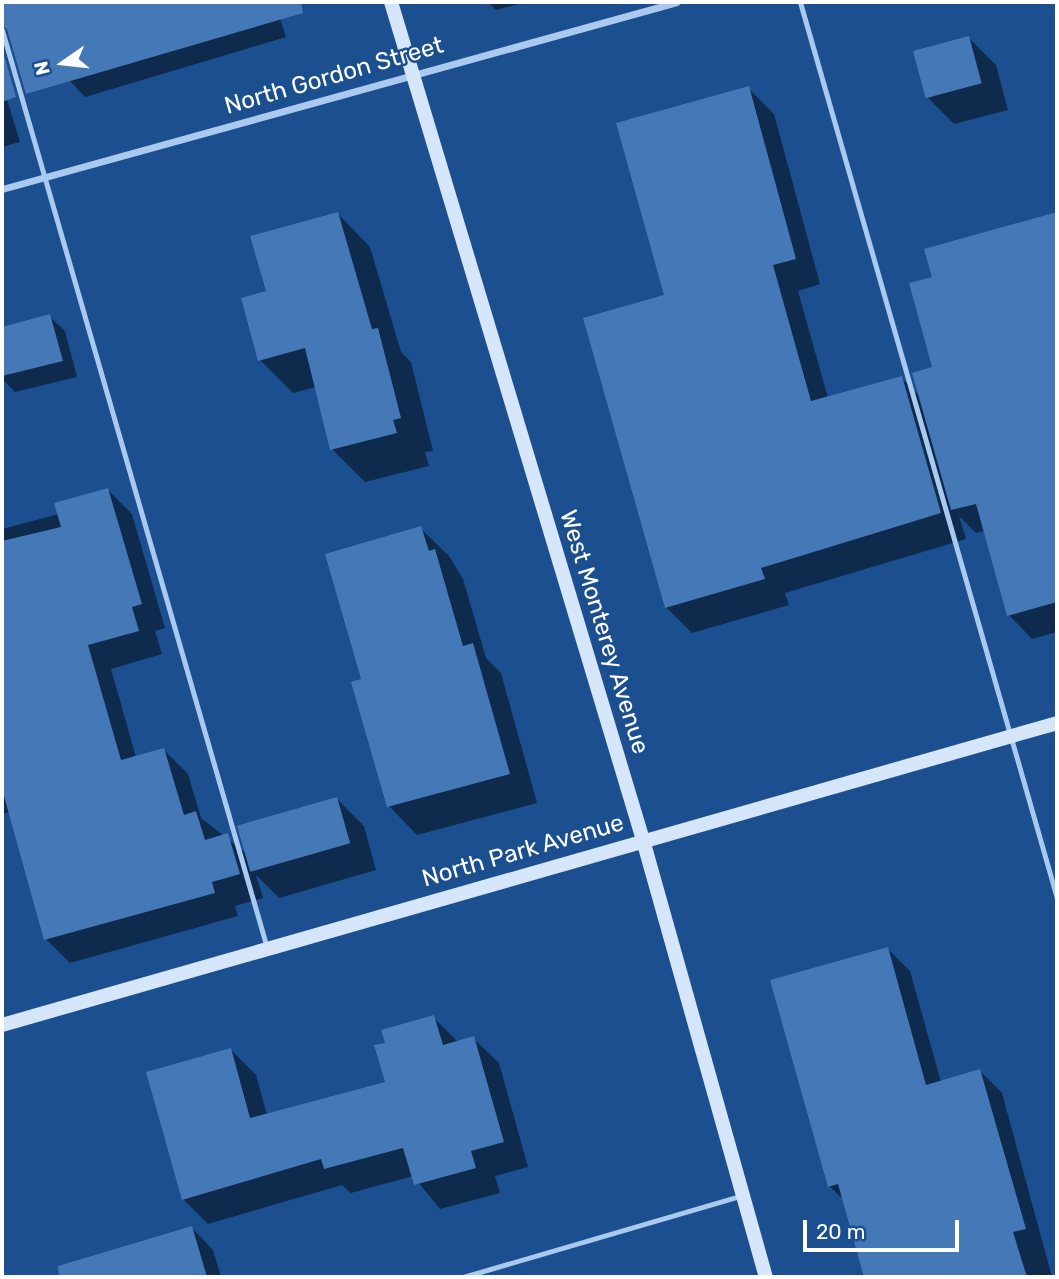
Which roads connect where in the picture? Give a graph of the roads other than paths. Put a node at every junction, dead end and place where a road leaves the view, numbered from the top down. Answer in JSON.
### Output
{"nodes":[{"id":1,"x":391,"y":2,"type":"edge"},
{"id":2,"x":677,"y":2,"type":"edge"},
{"id":3,"x":800,"y":2,"type":"edge"},
{"id":4,"x":2,"y":30,"type":"edge"},
{"id":5,"x":411,"y":74,"type":"junction"},
{"id":6,"x":44,"y":178,"type":"junction"},
{"id":7,"x":2,"y":190,"type":"edge"},
{"id":8,"x":1057,"y":723,"type":"edge"},
{"id":9,"x":1010,"y":736,"type":"junction"},
{"id":10,"x":643,"y":840,"type":"junction"},
{"id":11,"x":1057,"y":898,"type":"edge"},
{"id":12,"x":267,"y":949,"type":"junction"},
{"id":13,"x":2,"y":1026,"type":"edge"},
{"id":14,"x":743,"y":1195,"type":"junction"},
{"id":15,"x":463,"y":1277,"type":"edge"},
{"id":16,"x":766,"y":1277,"type":"edge"}],
"edges":[{"from":1,"to":5,"type":"street","name":"West Monterey Avenue"},
{"from":2,"to":5,"type":"street","name":"North Gordon Street"},
{"from":3,"to":9,"type":"lane"},
{"from":4,"to":6,"type":"lane"},
{"from":5,"to":6,"type":"street","name":"North Gordon Street"},
{"from":5,"to":10,"type":"street","name":"West Monterey Avenue"},
{"from":6,"to":7,"type":"street","name":"North Gordon Street"},
{"from":6,"to":12,"type":"lane"},
{"from":8,"to":9,"type":"street","name":"North Park Avenue"},
{"from":9,"to":10,"type":"street","name":"North Park Avenue"},
{"from":9,"to":11,"type":"lane"},
{"from":10,"to":12,"type":"street","name":"North Park Avenue"},
{"from":10,"to":14,"type":"street","name":"West Monterey Avenue"},
{"from":12,"to":13,"type":"street","name":"North Park Avenue"},
{"from":14,"to":15,"type":"lane"},
{"from":14,"to":16,"type":"street","name":"West Monterey Avenue"}]}
